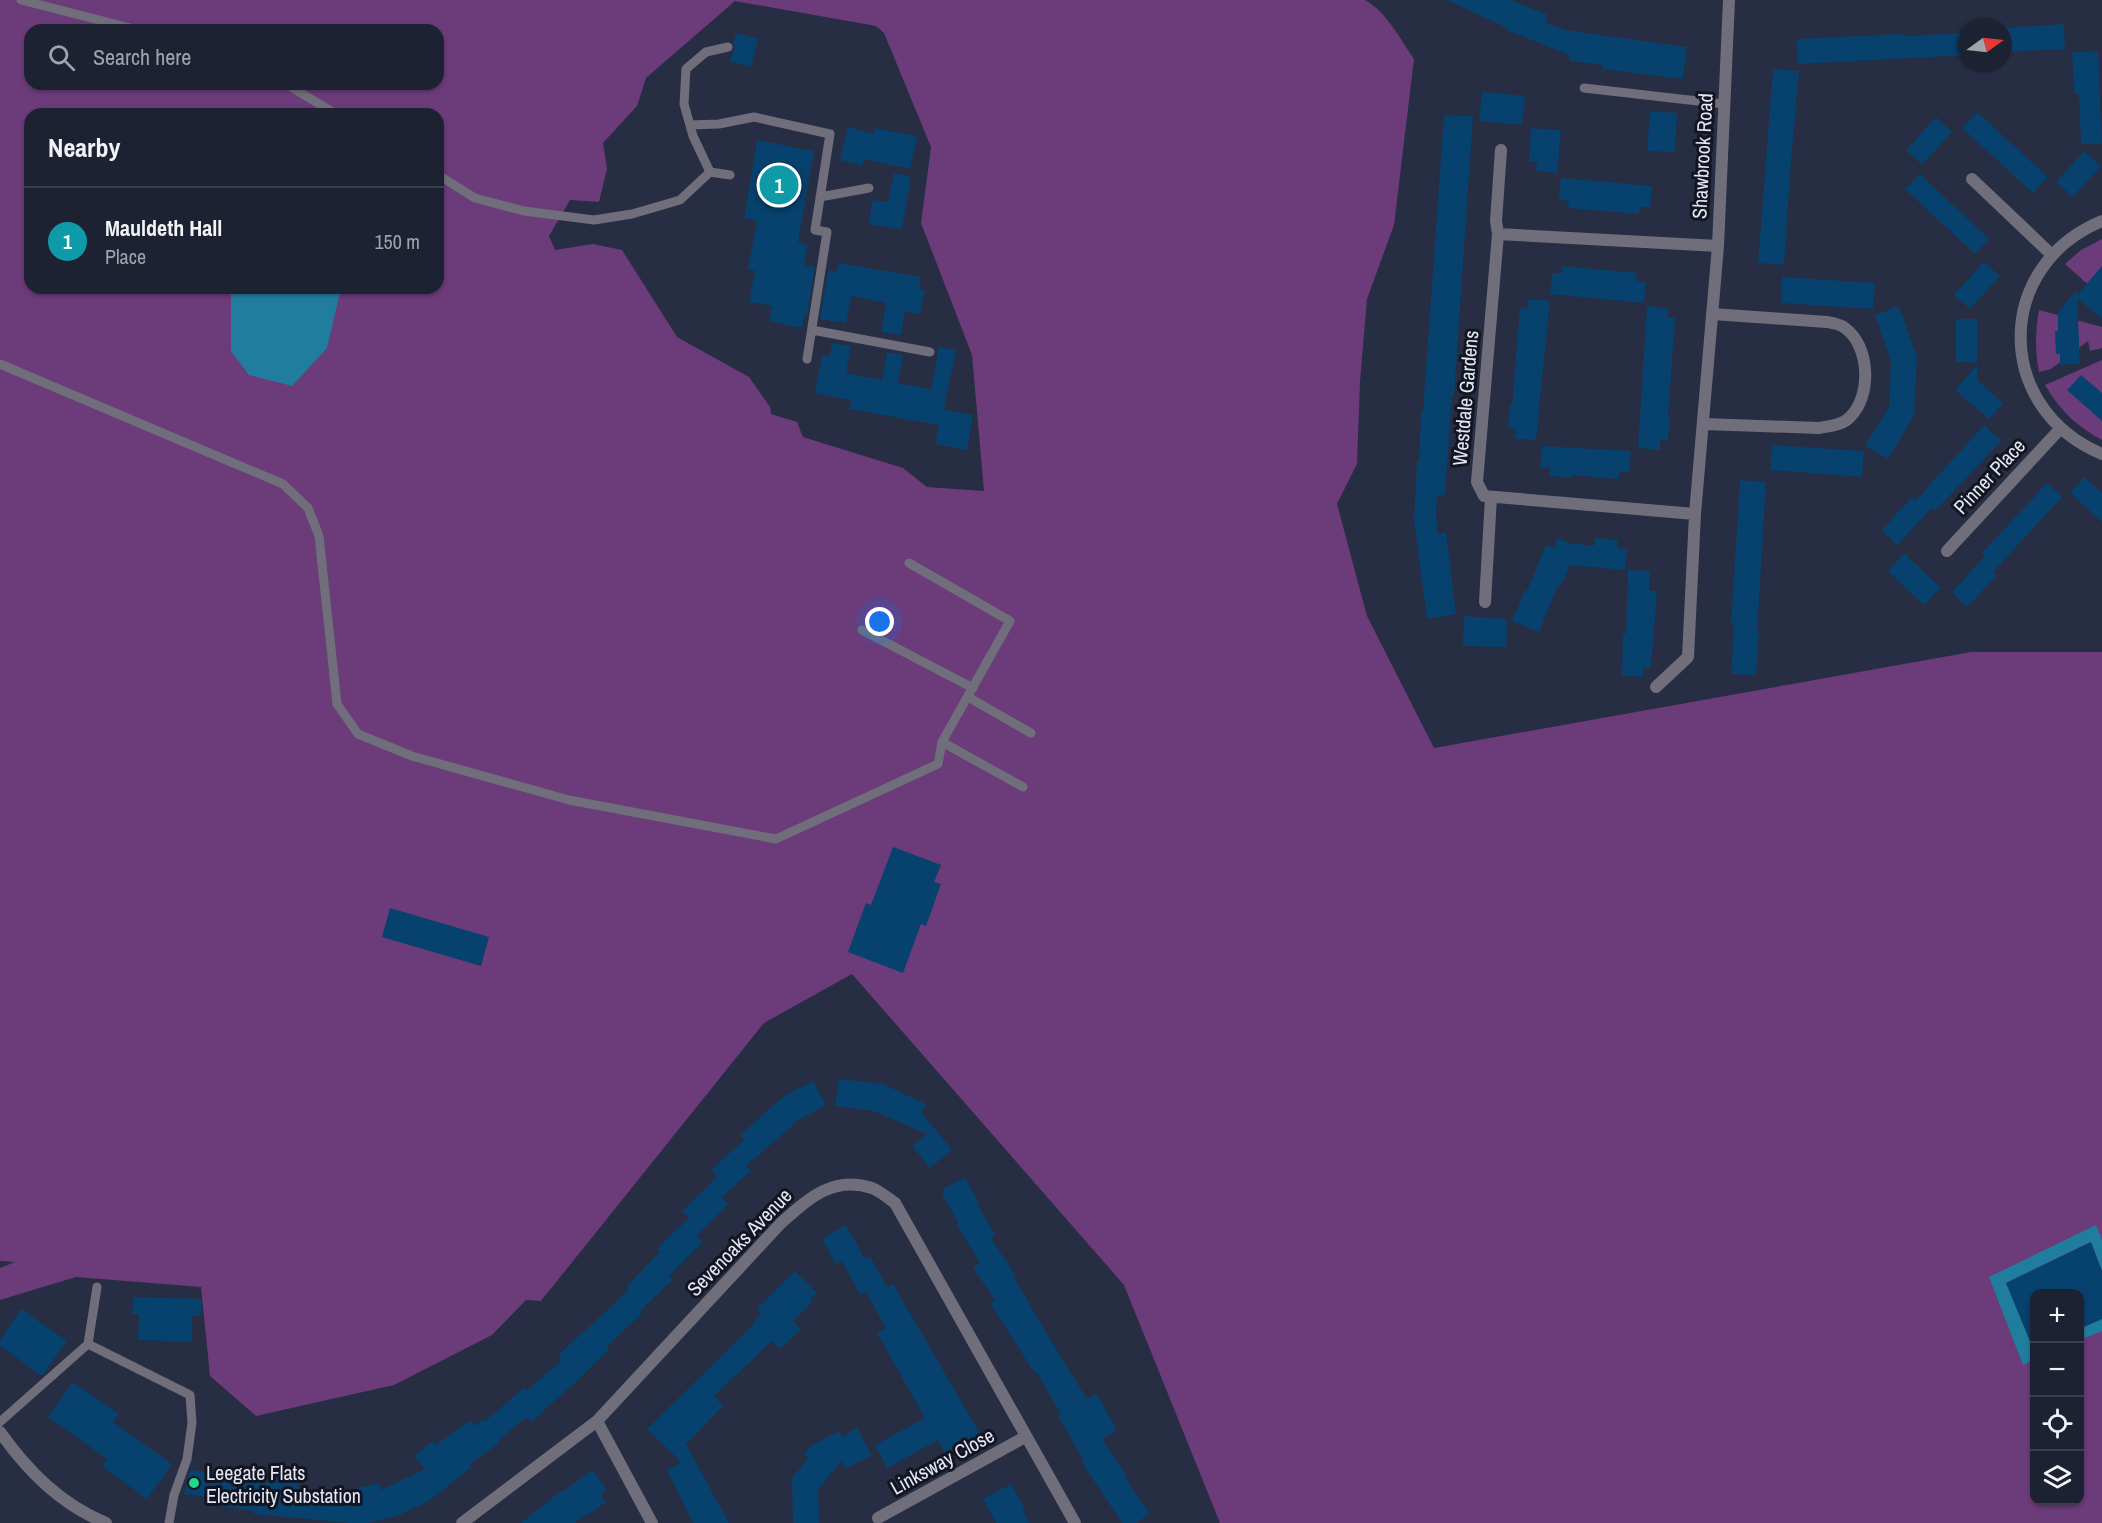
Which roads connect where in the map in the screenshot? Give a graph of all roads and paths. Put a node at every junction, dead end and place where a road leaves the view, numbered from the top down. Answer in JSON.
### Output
{"nodes":[{"id":1,"x":21,"y":0,"type":"edge"},
{"id":2,"x":1729,"y":0,"type":"edge"},
{"id":3,"x":115,"y":24,"type":"edge"},
{"id":4,"x":728,"y":47,"type":"dead end"},
{"id":5,"x":1584,"y":88,"type":"dead end"},
{"id":6,"x":296,"y":90,"type":"edge"},
{"id":7,"x":1724,"y":104,"type":"junction"},
{"id":8,"x":326,"y":108,"type":"edge"},
{"id":9,"x":690,"y":125,"type":"junction"},
{"id":10,"x":1501,"y":150,"type":"dead end"},
{"id":11,"x":710,"y":172,"type":"junction"},
{"id":12,"x":730,"y":175,"type":"dead end"},
{"id":13,"x":1972,"y":179,"type":"dead end"},
{"id":14,"x":444,"y":180,"type":"edge"},
{"id":15,"x":869,"y":188,"type":"dead end"},
{"id":16,"x":820,"y":197,"type":"junction"},
{"id":17,"x":2102,"y":221,"type":"edge"},
{"id":18,"x":1498,"y":234,"type":"junction"},
{"id":19,"x":1718,"y":246,"type":"junction"},
{"id":20,"x":2052,"y":255,"type":"junction"},
{"id":21,"x":1712,"y":314,"type":"junction"},
{"id":22,"x":812,"y":330,"type":"junction"},
{"id":23,"x":930,"y":352,"type":"dead end"},
{"id":24,"x":807,"y":359,"type":"dead end"},
{"id":25,"x":0,"y":364,"type":"edge"},
{"id":26,"x":1704,"y":424,"type":"junction"},
{"id":27,"x":2060,"y":429,"type":"junction"},
{"id":28,"x":2102,"y":454,"type":"edge"},
{"id":29,"x":1491,"y":497,"type":"junction"},
{"id":30,"x":1695,"y":514,"type":"junction"},
{"id":31,"x":1947,"y":551,"type":"dead end"},
{"id":32,"x":909,"y":563,"type":"dead end"},
{"id":33,"x":1485,"y":602,"type":"dead end"},
{"id":34,"x":862,"y":630,"type":"dead end"},
{"id":35,"x":1656,"y":687,"type":"dead end"},
{"id":36,"x":970,"y":692,"type":"junction"},
{"id":37,"x":1031,"y":733,"type":"dead end"},
{"id":38,"x":942,"y":742,"type":"junction"},
{"id":39,"x":1023,"y":787,"type":"dead end"},
{"id":40,"x":98,"y":1287,"type":"dead end"},
{"id":41,"x":88,"y":1344,"type":"junction"},
{"id":42,"x":597,"y":1421,"type":"junction"},
{"id":43,"x":0,"y":1422,"type":"edge"},
{"id":44,"x":0,"y":1432,"type":"edge"},
{"id":45,"x":1025,"y":1437,"type":"junction"},
{"id":46,"x":878,"y":1518,"type":"dead end"},
{"id":47,"x":106,"y":1523,"type":"edge"},
{"id":48,"x":170,"y":1523,"type":"edge"},
{"id":49,"x":462,"y":1523,"type":"edge"},
{"id":50,"x":652,"y":1523,"type":"edge"},
{"id":51,"x":1075,"y":1523,"type":"edge"}],
"edges":[{"from":1,"to":3,"type":"lane"},
{"from":2,"to":7,"type":"street","name":"Shawbrook Road"},
{"from":4,"to":9,"type":"lane"},
{"from":5,"to":7,"type":"lane"},
{"from":6,"to":8,"type":"lane"},
{"from":7,"to":19,"type":"street","name":"Shawbrook Road"},
{"from":9,"to":11,"type":"lane"},
{"from":9,"to":16,"type":"lane"},
{"from":10,"to":18,"type":"street","name":"Westdale Gardens"},
{"from":11,"to":12,"type":"lane"},
{"from":11,"to":14,"type":"lane"},
{"from":13,"to":20,"type":"street"},
{"from":15,"to":16,"type":"lane"},
{"from":16,"to":22,"type":"lane"},
{"from":17,"to":20,"type":"street"},
{"from":18,"to":19,"type":"street"},
{"from":18,"to":29,"type":"street","name":"Westdale Gardens"},
{"from":19,"to":21,"type":"street","name":"Shawbrook Road"},
{"from":20,"to":27,"type":"street"},
{"from":21,"to":26,"type":"street","name":"Shawbrook Road"},
{"from":21,"to":26,"type":"street"},
{"from":22,"to":23,"type":"lane"},
{"from":22,"to":24,"type":"lane"},
{"from":25,"to":38,"type":"lane"},
{"from":26,"to":30,"type":"street","name":"Shawbrook Road"},
{"from":27,"to":28,"type":"street"},
{"from":27,"to":31,"type":"street","name":"Pinner Place"},
{"from":29,"to":30,"type":"street"},
{"from":29,"to":33,"type":"street"},
{"from":30,"to":35,"type":"street","name":"Shawbrook Road"},
{"from":32,"to":36,"type":"lane"},
{"from":34,"to":36,"type":"lane"},
{"from":36,"to":37,"type":"lane"},
{"from":36,"to":38,"type":"lane"},
{"from":38,"to":39,"type":"lane"},
{"from":40,"to":41,"type":"lane"},
{"from":41,"to":43,"type":"lane"},
{"from":41,"to":48,"type":"lane"},
{"from":42,"to":45,"type":"street","name":"Sevenoaks Avenue"},
{"from":42,"to":49,"type":"street","name":"Sevenoaks Avenue"},
{"from":42,"to":50,"type":"street"},
{"from":44,"to":47,"type":"street"},
{"from":45,"to":46,"type":"street","name":"Linksway Close"},
{"from":45,"to":51,"type":"street","name":"Sevenoaks Avenue"}]}
